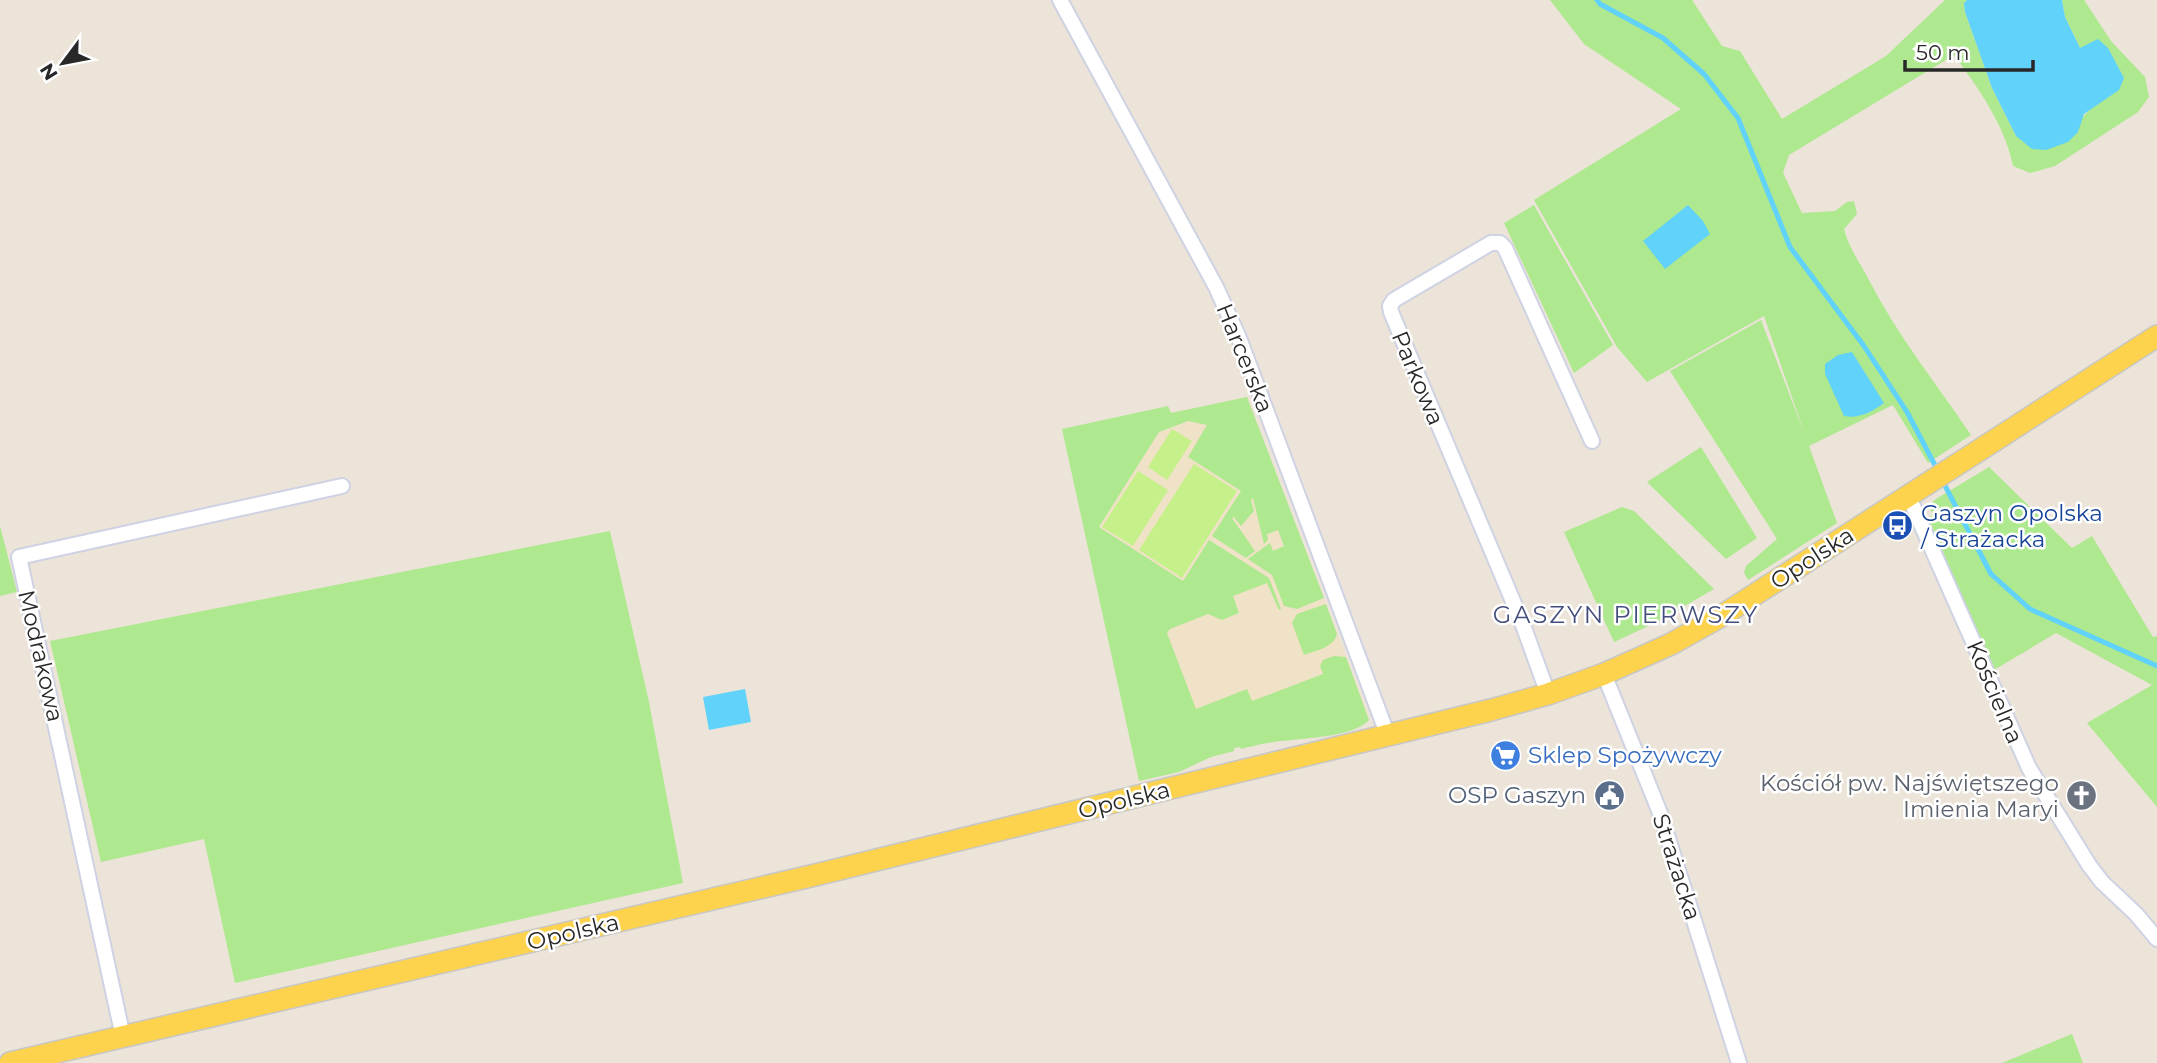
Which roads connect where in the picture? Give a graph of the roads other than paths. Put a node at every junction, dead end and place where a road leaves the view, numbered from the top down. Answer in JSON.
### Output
{"nodes":[{"id":1,"x":1060,"y":0,"type":"edge"},
{"id":2,"x":2157,"y":336,"type":"edge"},
{"id":3,"x":1592,"y":441,"type":"dead end"},
{"id":4,"x":342,"y":486,"type":"dead end"},
{"id":5,"x":1909,"y":496,"type":"junction"},
{"id":6,"x":1604,"y":674,"type":"junction"},
{"id":7,"x":1548,"y":694,"type":"junction"},
{"id":8,"x":1388,"y":736,"type":"junction"},
{"id":9,"x":2157,"y":939,"type":"edge"},
{"id":10,"x":123,"y":1037,"type":"junction"},
{"id":11,"x":10,"y":1063,"type":"edge"},
{"id":12,"x":1739,"y":1063,"type":"edge"}],
"edges":[{"from":1,"to":8,"type":"street","name":"Harcerska"},
{"from":2,"to":5,"type":"main road","name":"Opolska"},
{"from":3,"to":7,"type":"street","name":"Parkowa"},
{"from":4,"to":10,"type":"street","name":"Modrakowa"},
{"from":5,"to":6,"type":"main road","name":"Opolska"},
{"from":5,"to":9,"type":"street","name":"Kościelna"},
{"from":6,"to":7,"type":"main road","name":"Opolska"},
{"from":6,"to":12,"type":"street","name":"Strażacka"},
{"from":7,"to":8,"type":"main road","name":"Opolska"},
{"from":8,"to":10,"type":"main road","name":"Opolska"},
{"from":10,"to":11,"type":"main road","name":"Opolska"}]}
